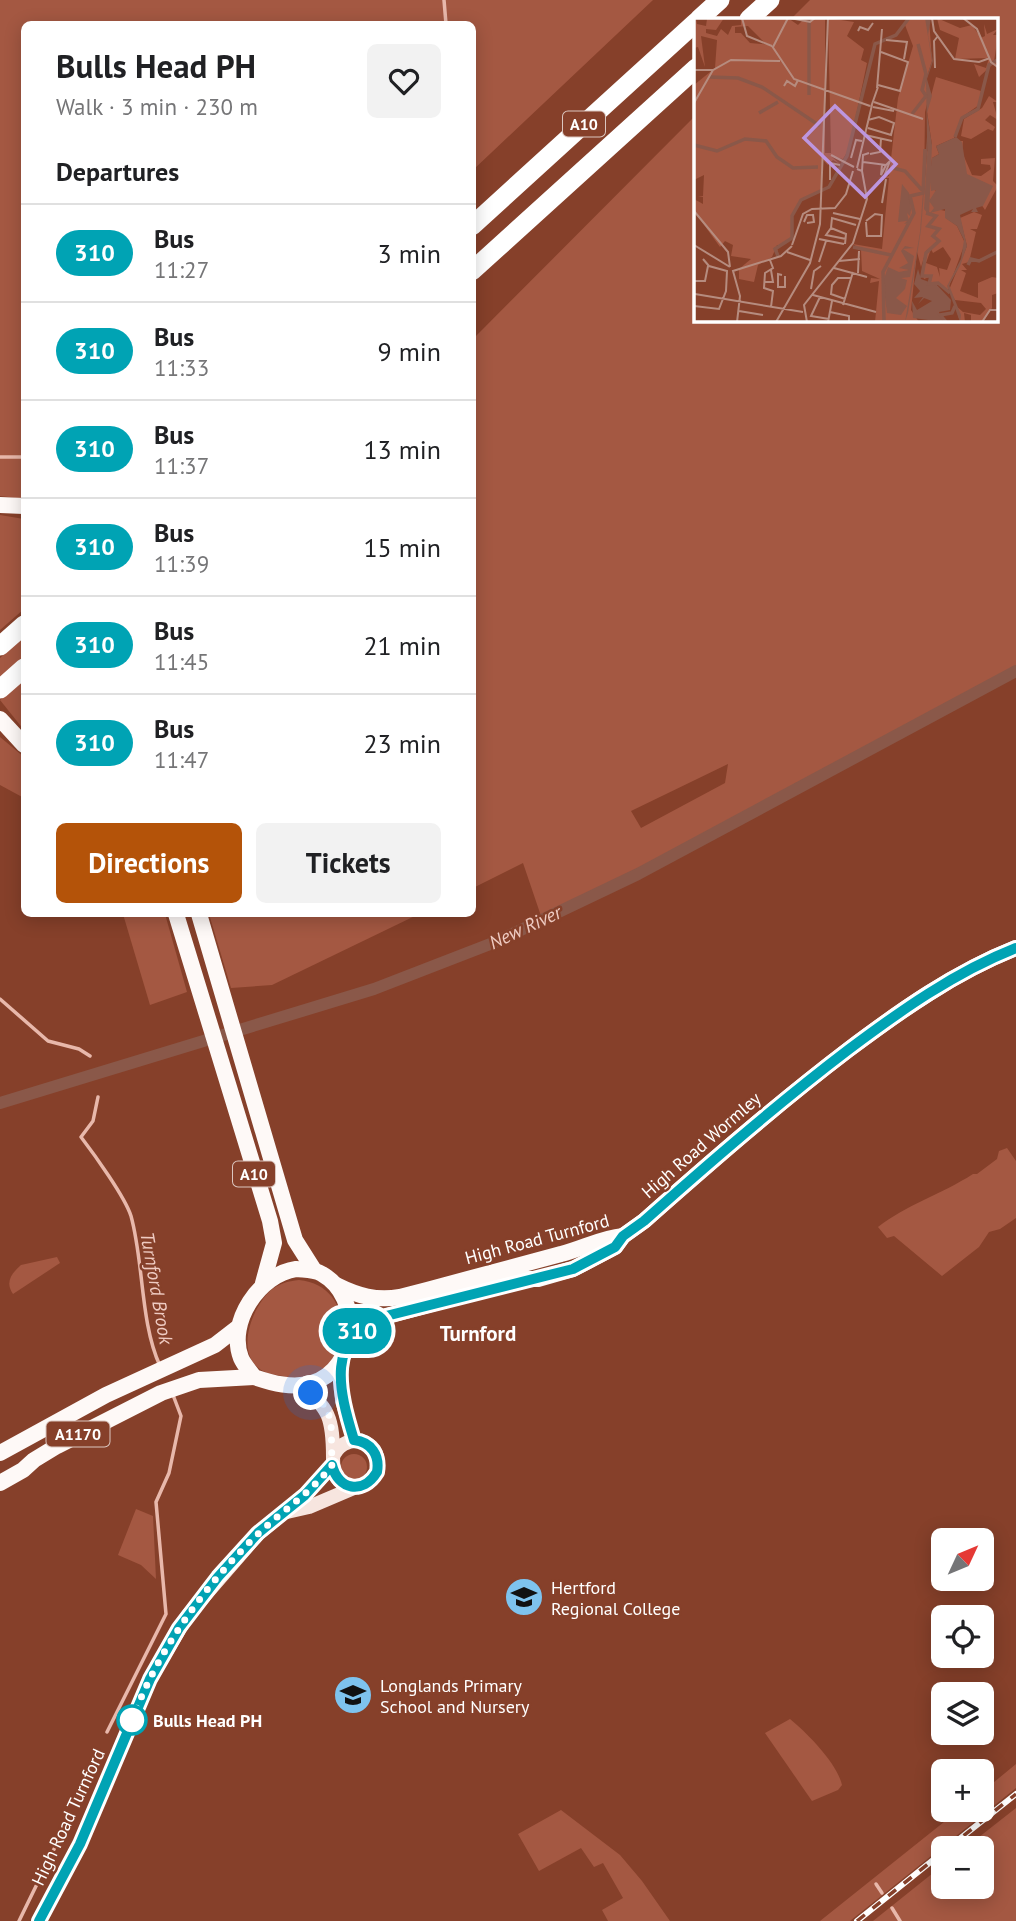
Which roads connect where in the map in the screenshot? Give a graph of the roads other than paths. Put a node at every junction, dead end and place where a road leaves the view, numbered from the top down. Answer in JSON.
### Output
{"nodes":[{"id":1,"x":720,"y":0,"type":"edge"},
{"id":2,"x":770,"y":0,"type":"edge"},
{"id":3,"x":701,"y":18,"type":"edge"},
{"id":4,"x":750,"y":18,"type":"edge"},
{"id":5,"x":694,"y":25,"type":"edge"},
{"id":6,"x":694,"y":70,"type":"edge"},
{"id":7,"x":568,"y":139,"type":"junction"},
{"id":8,"x":476,"y":205,"type":"edge"},
{"id":9,"x":476,"y":222,"type":"edge"},
{"id":10,"x":492,"y":254,"type":"junction"},
{"id":11,"x":476,"y":268,"type":"edge"},
{"id":12,"x":476,"y":278,"type":"edge"},
{"id":13,"x":0,"y":505,"type":"edge"},
{"id":14,"x":21,"y":506,"type":"edge"},
{"id":15,"x":21,"y":628,"type":"edge"},
{"id":16,"x":0,"y":646,"type":"edge"},
{"id":17,"x":21,"y":671,"type":"edge"},
{"id":18,"x":0,"y":690,"type":"edge"},
{"id":19,"x":0,"y":719,"type":"edge"},
{"id":20,"x":19,"y":739,"type":"edge"},
{"id":21,"x":177,"y":917,"type":"edge"},
{"id":22,"x":200,"y":917,"type":"edge"},
{"id":23,"x":1016,"y":948,"type":"edge"},
{"id":24,"x":623,"y":1236,"type":"junction"},
{"id":25,"x":537,"y":1259,"type":"junction"},
{"id":26,"x":314,"y":1270,"type":"junction"},
{"id":27,"x":523,"y":1279,"type":"junction"},
{"id":28,"x":263,"y":1283,"type":"junction"},
{"id":29,"x":336,"y":1285,"type":"junction"},
{"id":30,"x":237,"y":1328,"type":"junction"},
{"id":31,"x":349,"y":1339,"type":"junction"},
{"id":32,"x":340,"y":1363,"type":"junction"},
{"id":33,"x":254,"y":1377,"type":"junction"},
{"id":34,"x":297,"y":1386,"type":"junction"},
{"id":35,"x":354,"y":1440,"type":"junction"},
{"id":36,"x":4,"y":1447,"type":"edge"},
{"id":37,"x":34,"y":1460,"type":"junction"},
{"id":38,"x":330,"y":1466,"type":"junction"},
{"id":39,"x":0,"y":1468,"type":"edge"},
{"id":40,"x":0,"y":1483,"type":"edge"},
{"id":41,"x":356,"y":1487,"type":"junction"},
{"id":42,"x":285,"y":1512,"type":"junction"},
{"id":43,"x":39,"y":1921,"type":"edge"}],
"edges":[{"from":1,"to":3,"type":"highway","number":"A10"},
{"from":2,"to":4,"type":"highway"},
{"from":5,"to":7,"type":"highway","number":"A10"},
{"from":6,"to":10,"type":"highway","number":"A10"},
{"from":7,"to":8,"type":"highway"},
{"from":7,"to":9,"type":"highway","number":"A10"},
{"from":10,"to":11,"type":"highway","number":"A10"},
{"from":10,"to":12,"type":"highway"},
{"from":13,"to":14,"type":"main road"},
{"from":15,"to":16,"type":"highway"},
{"from":17,"to":18,"type":"highway"},
{"from":19,"to":20,"type":"main road"},
{"from":21,"to":28,"type":"main road","number":"A10"},
{"from":22,"to":26,"type":"main road","number":"A10"},
{"from":23,"to":24,"type":"main road","name":"High Road Wormley"},
{"from":24,"to":25,"type":"main road","name":"High Road Turnford"},
{"from":24,"to":27,"type":"main road","name":"High Road Turnford"},
{"from":25,"to":27,"type":"main road"},
{"from":25,"to":29,"type":"main road","name":"High Road Turnford"},
{"from":26,"to":28,"type":"main road"},
{"from":26,"to":29,"type":"main road"},
{"from":27,"to":31,"type":"main road","name":"High Road Turnford"},
{"from":28,"to":30,"type":"main road"},
{"from":29,"to":31,"type":"main road"},
{"from":30,"to":33,"type":"main road"},
{"from":30,"to":36,"type":"main road","number":"A1170"},
{"from":31,"to":32,"type":"main road"},
{"from":32,"to":34,"type":"main road"},
{"from":32,"to":35,"type":"main road"},
{"from":33,"to":34,"type":"main road"},
{"from":33,"to":37,"type":"main road","number":"A1170"},
{"from":34,"to":38,"type":"main road"},
{"from":35,"to":38,"type":"main road"},
{"from":35,"to":41,"type":"main road"},
{"from":37,"to":39,"type":"main road"},
{"from":37,"to":40,"type":"main road","number":"A1170"},
{"from":38,"to":41,"type":"main road"},
{"from":38,"to":42,"type":"main road","name":"High Road Turnford"},
{"from":41,"to":42,"type":"main road"},
{"from":42,"to":43,"type":"main road","name":"High Road Turnford"}]}
